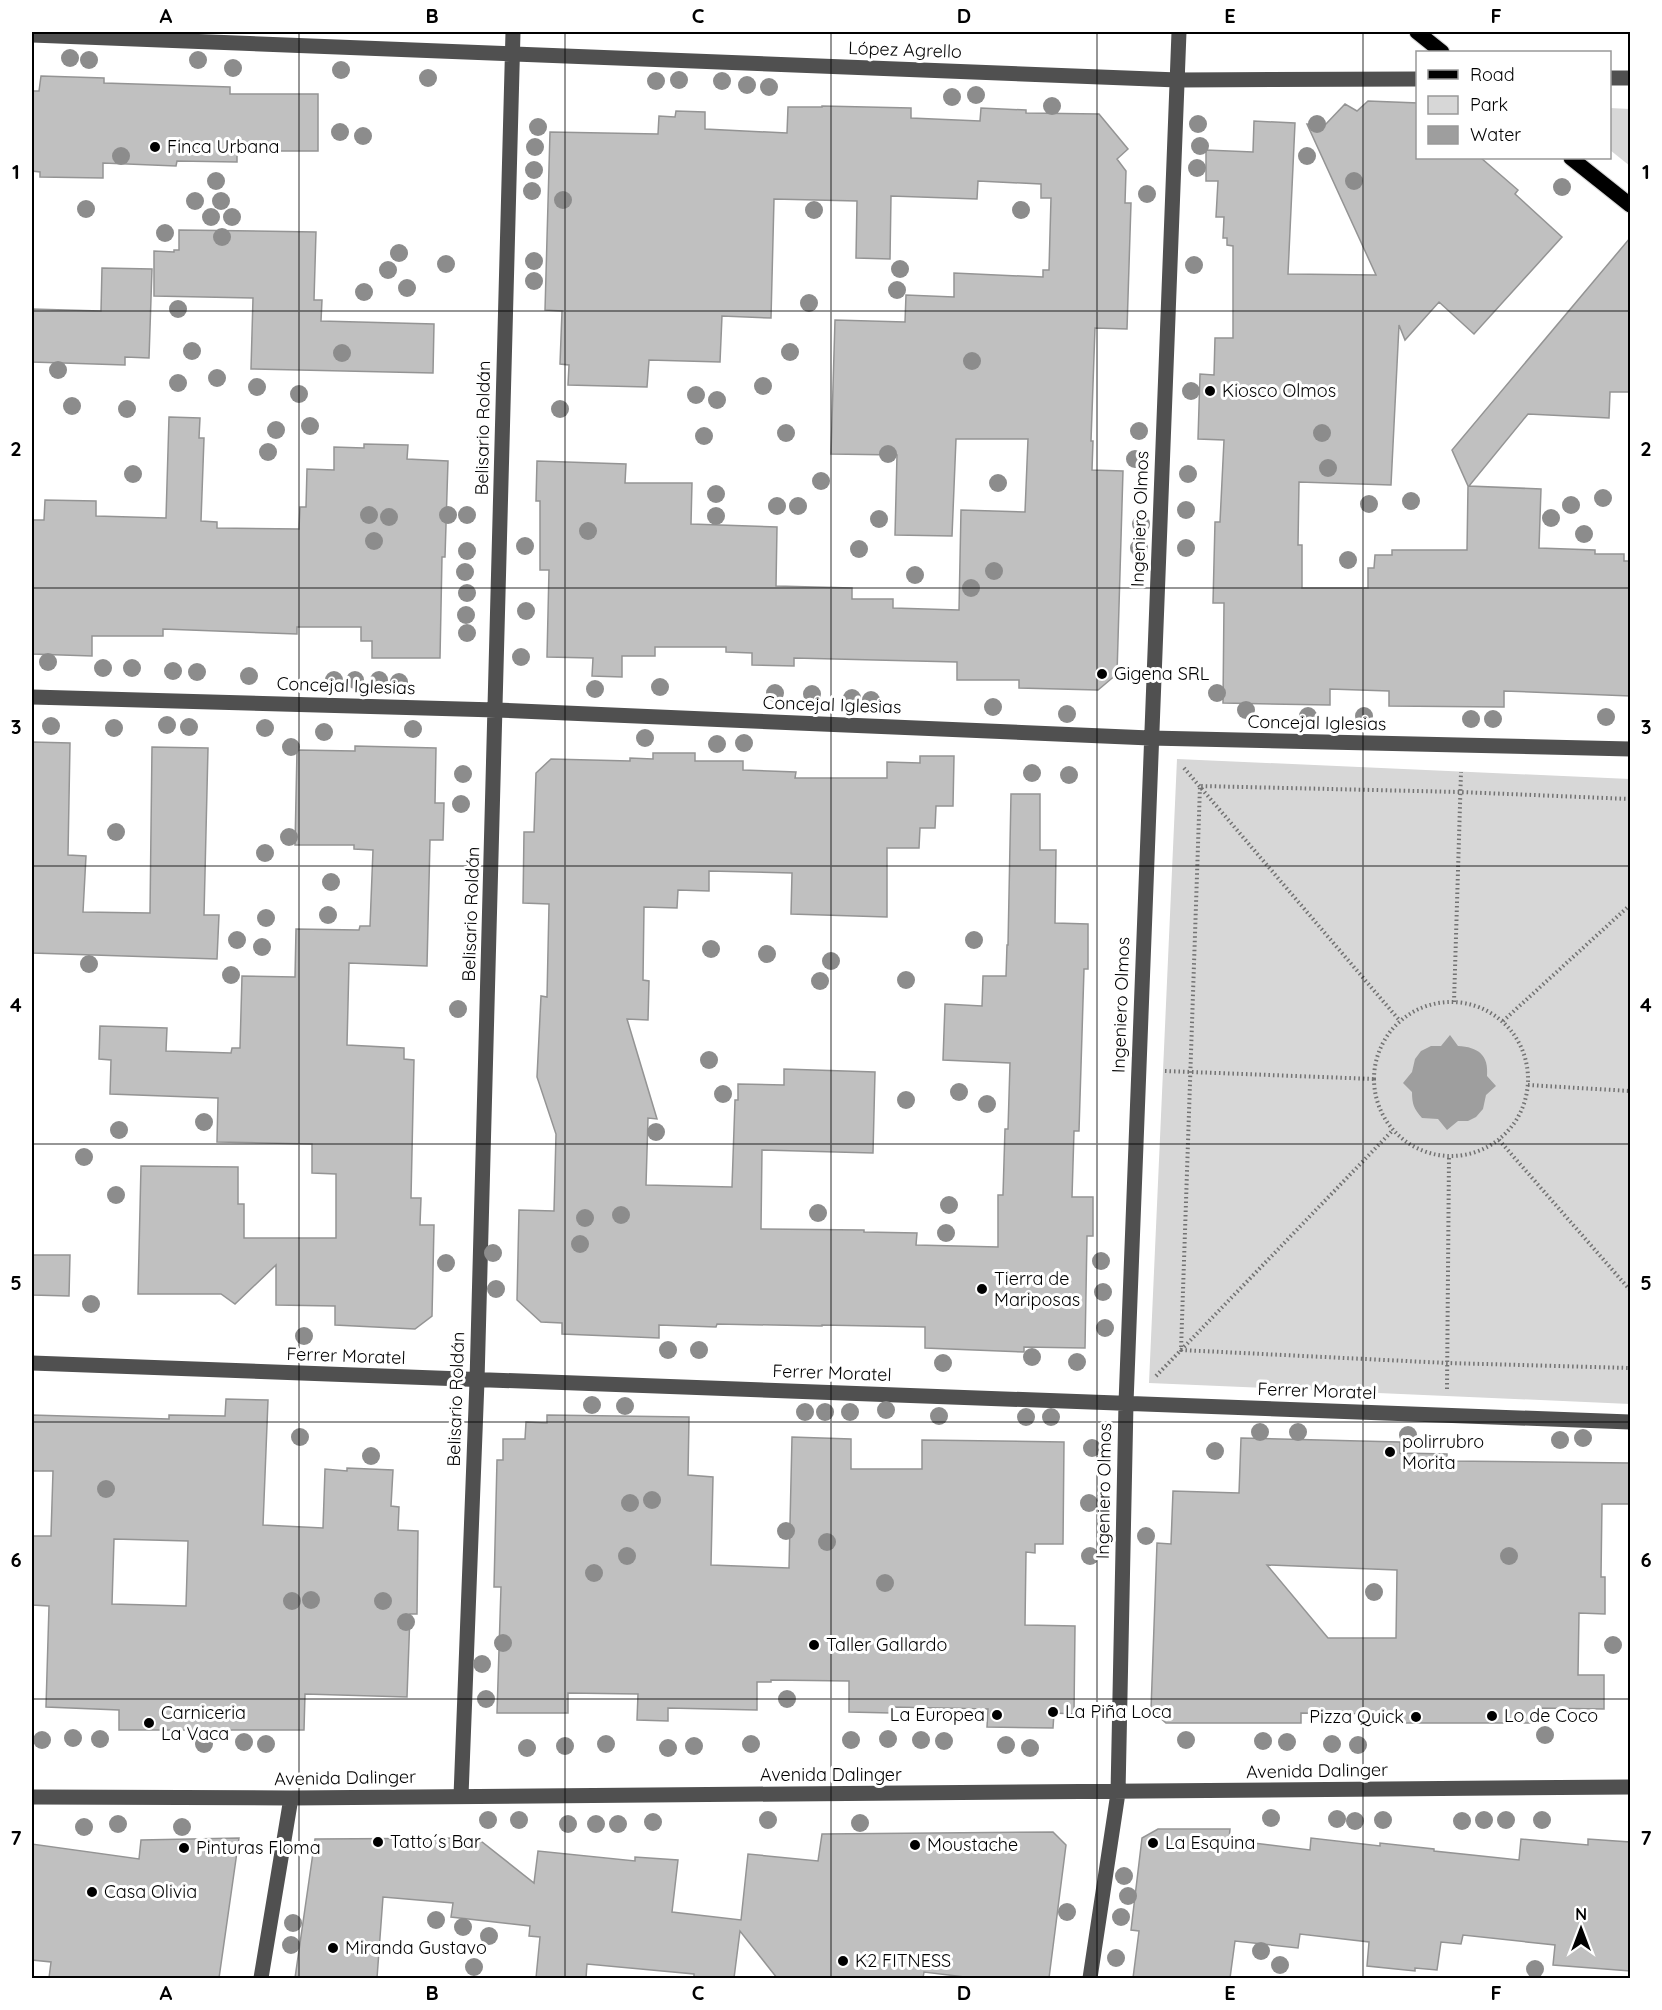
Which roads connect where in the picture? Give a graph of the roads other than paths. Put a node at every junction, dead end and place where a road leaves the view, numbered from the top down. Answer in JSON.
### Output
{"nodes":[{"id":1,"x":513,"y":32,"type":"edge"},
{"id":2,"x":1179,"y":32,"type":"edge"},
{"id":3,"x":1417,"y":32,"type":"edge"},
{"id":4,"x":32,"y":35,"type":"edge"},
{"id":5,"x":1442,"y":51,"type":"edge"},
{"id":6,"x":512,"y":54,"type":"junction"},
{"id":7,"x":1611,"y":78,"type":"edge"},
{"id":8,"x":1630,"y":78,"type":"edge"},
{"id":9,"x":1416,"y":79,"type":"edge"},
{"id":10,"x":1178,"y":80,"type":"junction"},
{"id":11,"x":1572,"y":159,"type":"edge"},
{"id":12,"x":1630,"y":205,"type":"edge"},
{"id":13,"x":32,"y":697,"type":"edge"},
{"id":14,"x":496,"y":710,"type":"junction"},
{"id":15,"x":1150,"y":738,"type":"junction"},
{"id":16,"x":1630,"y":749,"type":"edge"},
{"id":17,"x":32,"y":1363,"type":"edge"},
{"id":18,"x":477,"y":1381,"type":"junction"},
{"id":19,"x":1126,"y":1403,"type":"junction"},
{"id":20,"x":1630,"y":1422,"type":"edge"},
{"id":21,"x":1630,"y":1787,"type":"edge"},
{"id":22,"x":1118,"y":1793,"type":"junction"},
{"id":23,"x":32,"y":1797,"type":"edge"},
{"id":24,"x":461,"y":1797,"type":"junction"},
{"id":25,"x":291,"y":1798,"type":"junction"},
{"id":26,"x":261,"y":1978,"type":"edge"},
{"id":27,"x":1090,"y":1978,"type":"edge"}],
"edges":[{"from":1,"to":6,"type":"street","name":"Belisario Roldán"},
{"from":2,"to":10,"type":"street","name":"Ingeniero Olmos"},
{"from":3,"to":5,"type":"main road"},
{"from":4,"to":6,"type":"street","name":"López Agrello"},
{"from":6,"to":10,"type":"street","name":"López Agrello"},
{"from":6,"to":14,"type":"street","name":"Belisario Roldán"},
{"from":7,"to":8,"type":"street"},
{"from":9,"to":10,"type":"street","name":"López Agrello"},
{"from":10,"to":15,"type":"street","name":"Ingeniero Olmos"},
{"from":11,"to":12,"type":"main road"},
{"from":13,"to":14,"type":"street","name":"Concejal Iglesias"},
{"from":14,"to":15,"type":"street","name":"Concejal Iglesias"},
{"from":14,"to":18,"type":"street","name":"Belisario Roldán"},
{"from":15,"to":16,"type":"street","name":"Concejal Iglesias"},
{"from":15,"to":19,"type":"street","name":"Ingeniero Olmos"},
{"from":17,"to":18,"type":"street","name":"Ferrer Moratel"},
{"from":18,"to":19,"type":"street","name":"Ferrer Moratel"},
{"from":18,"to":24,"type":"street","name":"Belisario Roldán"},
{"from":19,"to":20,"type":"street","name":"Ferrer Moratel"},
{"from":19,"to":22,"type":"street","name":"Ingeniero Olmos"},
{"from":21,"to":22,"type":"street","name":"Avenida Dalinger"},
{"from":22,"to":24,"type":"street","name":"Avenida Dalinger"},
{"from":22,"to":27,"type":"street","name":"Ingeniero Olmos"},
{"from":23,"to":25,"type":"street","name":"Avenida Dalinger"},
{"from":24,"to":25,"type":"street","name":"Avenida Dalinger"},
{"from":25,"to":26,"type":"street"}]}
